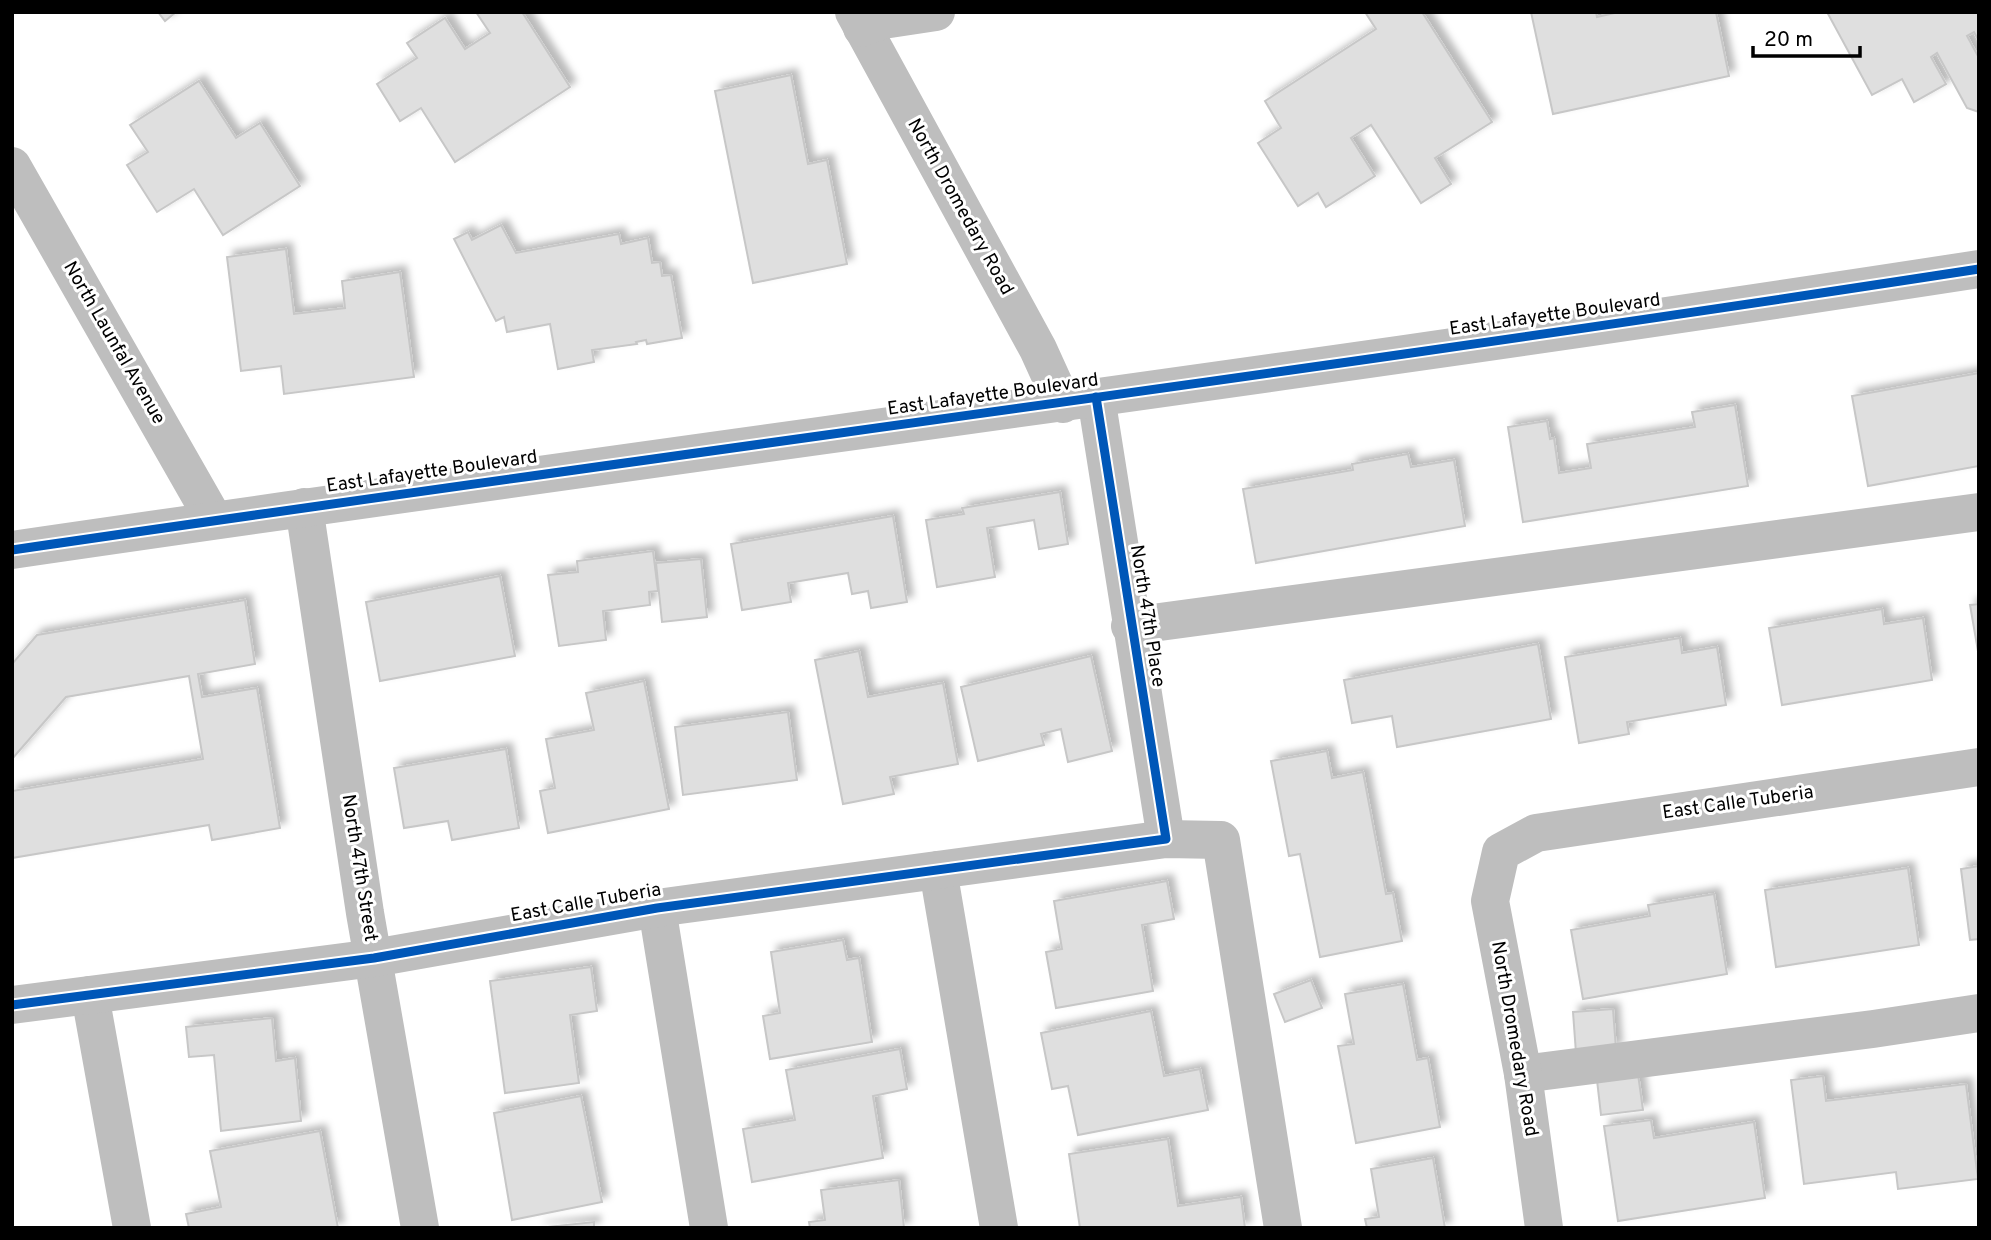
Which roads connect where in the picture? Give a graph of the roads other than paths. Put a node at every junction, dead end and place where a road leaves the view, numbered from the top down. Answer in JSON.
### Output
{"nodes":[{"id":1,"x":936,"y":12,"type":"edge"},
{"id":2,"x":858,"y":20,"type":"edge"},
{"id":3,"x":12,"y":166,"type":"edge"},
{"id":4,"x":27,"y":218,"type":"edge"},
{"id":5,"x":1979,"y":269,"type":"edge"},
{"id":6,"x":1079,"y":401,"type":"junction"},
{"id":7,"x":304,"y":507,"type":"junction"},
{"id":8,"x":1979,"y":512,"type":"edge"},
{"id":9,"x":214,"y":520,"type":"junction"},
{"id":10,"x":12,"y":550,"type":"edge"},
{"id":11,"x":1130,"y":626,"type":"junction"},
{"id":12,"x":1979,"y":768,"type":"edge"},
{"id":13,"x":1166,"y":839,"type":"junction"},
{"id":14,"x":1501,"y":852,"type":"joint"},
{"id":15,"x":938,"y":870,"type":"junction"},
{"id":16,"x":657,"y":908,"type":"junction"},
{"id":17,"x":374,"y":958,"type":"junction"},
{"id":18,"x":90,"y":995,"type":"junction"},
{"id":19,"x":12,"y":1004,"type":"edge"},
{"id":20,"x":1979,"y":1013,"type":"edge"},
{"id":21,"x":1522,"y":1074,"type":"junction"},
{"id":22,"x":132,"y":1228,"type":"edge"},
{"id":23,"x":420,"y":1228,"type":"edge"},
{"id":24,"x":709,"y":1228,"type":"edge"},
{"id":25,"x":999,"y":1228,"type":"edge"},
{"id":26,"x":1283,"y":1228,"type":"edge"},
{"id":27,"x":1544,"y":1228,"type":"edge"}],
"edges":[{"from":1,"to":2,"type":"street"},
{"from":2,"to":6,"type":"street","name":"North Dromedary Road"},
{"from":3,"to":4,"type":"street","name":"North Launfal Avenue"},
{"from":4,"to":9,"type":"street","name":"North Launfal Avenue"},
{"from":5,"to":6,"type":"street","name":"East Lafayette Boulevard"},
{"from":6,"to":7,"type":"street","name":"East Lafayette Boulevard"},
{"from":6,"to":11,"type":"street","name":"North 47th Place"},
{"from":7,"to":9,"type":"street","name":"East Lafayette Boulevard"},
{"from":7,"to":17,"type":"street","name":"North 47th Street"},
{"from":8,"to":11,"type":"street"},
{"from":9,"to":10,"type":"street","name":"East Lafayette Boulevard"},
{"from":11,"to":13,"type":"street","name":"North 47th Place"},
{"from":12,"to":14,"type":"street","name":"East Calle Tuberia"},
{"from":13,"to":15,"type":"street","name":"East Calle Tuberia"},
{"from":13,"to":26,"type":"street","name":"East Calle Tuberia"},
{"from":14,"to":21,"type":"street","name":"North Dromedary Road"},
{"from":15,"to":16,"type":"street","name":"East Calle Tuberia"},
{"from":15,"to":25,"type":"street"},
{"from":16,"to":17,"type":"street","name":"East Calle Tuberia"},
{"from":16,"to":24,"type":"street"},
{"from":17,"to":18,"type":"street","name":"East Calle Tuberia"},
{"from":17,"to":23,"type":"street","name":"North 47th Street"},
{"from":18,"to":19,"type":"street","name":"East Calle Tuberia"},
{"from":18,"to":22,"type":"street"},
{"from":20,"to":21,"type":"street"},
{"from":21,"to":27,"type":"street","name":"North Dromedary Road"}]}
